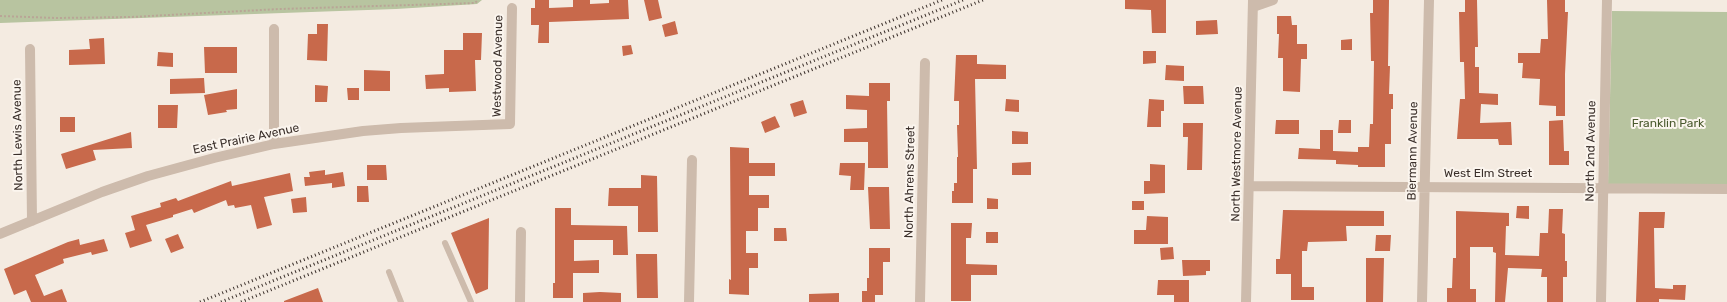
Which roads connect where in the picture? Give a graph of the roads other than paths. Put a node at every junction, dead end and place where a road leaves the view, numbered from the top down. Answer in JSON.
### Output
{"nodes":[{"id":1,"x":1273,"y":0,"type":"edge"},
{"id":2,"x":1429,"y":0,"type":"edge"},
{"id":3,"x":1607,"y":0,"type":"edge"},
{"id":4,"x":1253,"y":4,"type":"edge"},
{"id":5,"x":512,"y":8,"type":"dead end"},
{"id":6,"x":274,"y":29,"type":"dead end"},
{"id":7,"x":30,"y":49,"type":"dead end"},
{"id":8,"x":925,"y":63,"type":"dead end"},
{"id":9,"x":510,"y":124,"type":"joint"},
{"id":10,"x":274,"y":144,"type":"junction"},
{"id":11,"x":692,"y":160,"type":"dead end"},
{"id":12,"x":1249,"y":186,"type":"junction"},
{"id":13,"x":1425,"y":187,"type":"junction"},
{"id":14,"x":1603,"y":188,"type":"junction"},
{"id":15,"x":1727,"y":189,"type":"edge"},
{"id":16,"x":32,"y":221,"type":"junction"},
{"id":17,"x":522,"y":232,"type":"dead end"},
{"id":18,"x":0,"y":234,"type":"edge"},
{"id":19,"x":445,"y":243,"type":"dead end"},
{"id":20,"x":389,"y":272,"type":"dead end"},
{"id":21,"x":401,"y":302,"type":"edge"},
{"id":22,"x":471,"y":302,"type":"edge"},
{"id":23,"x":520,"y":302,"type":"edge"},
{"id":24,"x":689,"y":302,"type":"edge"},
{"id":25,"x":920,"y":302,"type":"edge"},
{"id":26,"x":1246,"y":302,"type":"edge"},
{"id":27,"x":1422,"y":302,"type":"edge"},
{"id":28,"x":1601,"y":302,"type":"edge"}],
"edges":[{"from":1,"to":4,"type":"street"},
{"from":2,"to":13,"type":"street","name":"Biermann Avenue"},
{"from":3,"to":14,"type":"street","name":"North 2nd Avenue"},
{"from":4,"to":12,"type":"street","name":"North Westmore Avenue"},
{"from":5,"to":9,"type":"street","name":"Westwood Avenue"},
{"from":6,"to":10,"type":"street"},
{"from":7,"to":16,"type":"street","name":"North Lewis Avenue"},
{"from":8,"to":25,"type":"street","name":"North Ahrens Street"},
{"from":9,"to":10,"type":"street","name":"East Prairie Avenue"},
{"from":10,"to":16,"type":"street","name":"East Prairie Avenue"},
{"from":11,"to":24,"type":"street"},
{"from":12,"to":13,"type":"street","name":"West Elm Street"},
{"from":12,"to":26,"type":"street","name":"North Westmore Avenue"},
{"from":13,"to":14,"type":"street","name":"West Elm Street"},
{"from":13,"to":27,"type":"street","name":"Biermann Avenue"},
{"from":14,"to":15,"type":"street","name":"West Elm Street"},
{"from":14,"to":28,"type":"street","name":"North 2nd Avenue"},
{"from":16,"to":18,"type":"street","name":"East Prairie Avenue"},
{"from":17,"to":23,"type":"street"},
{"from":19,"to":22,"type":"lane"},
{"from":20,"to":21,"type":"lane"}]}
